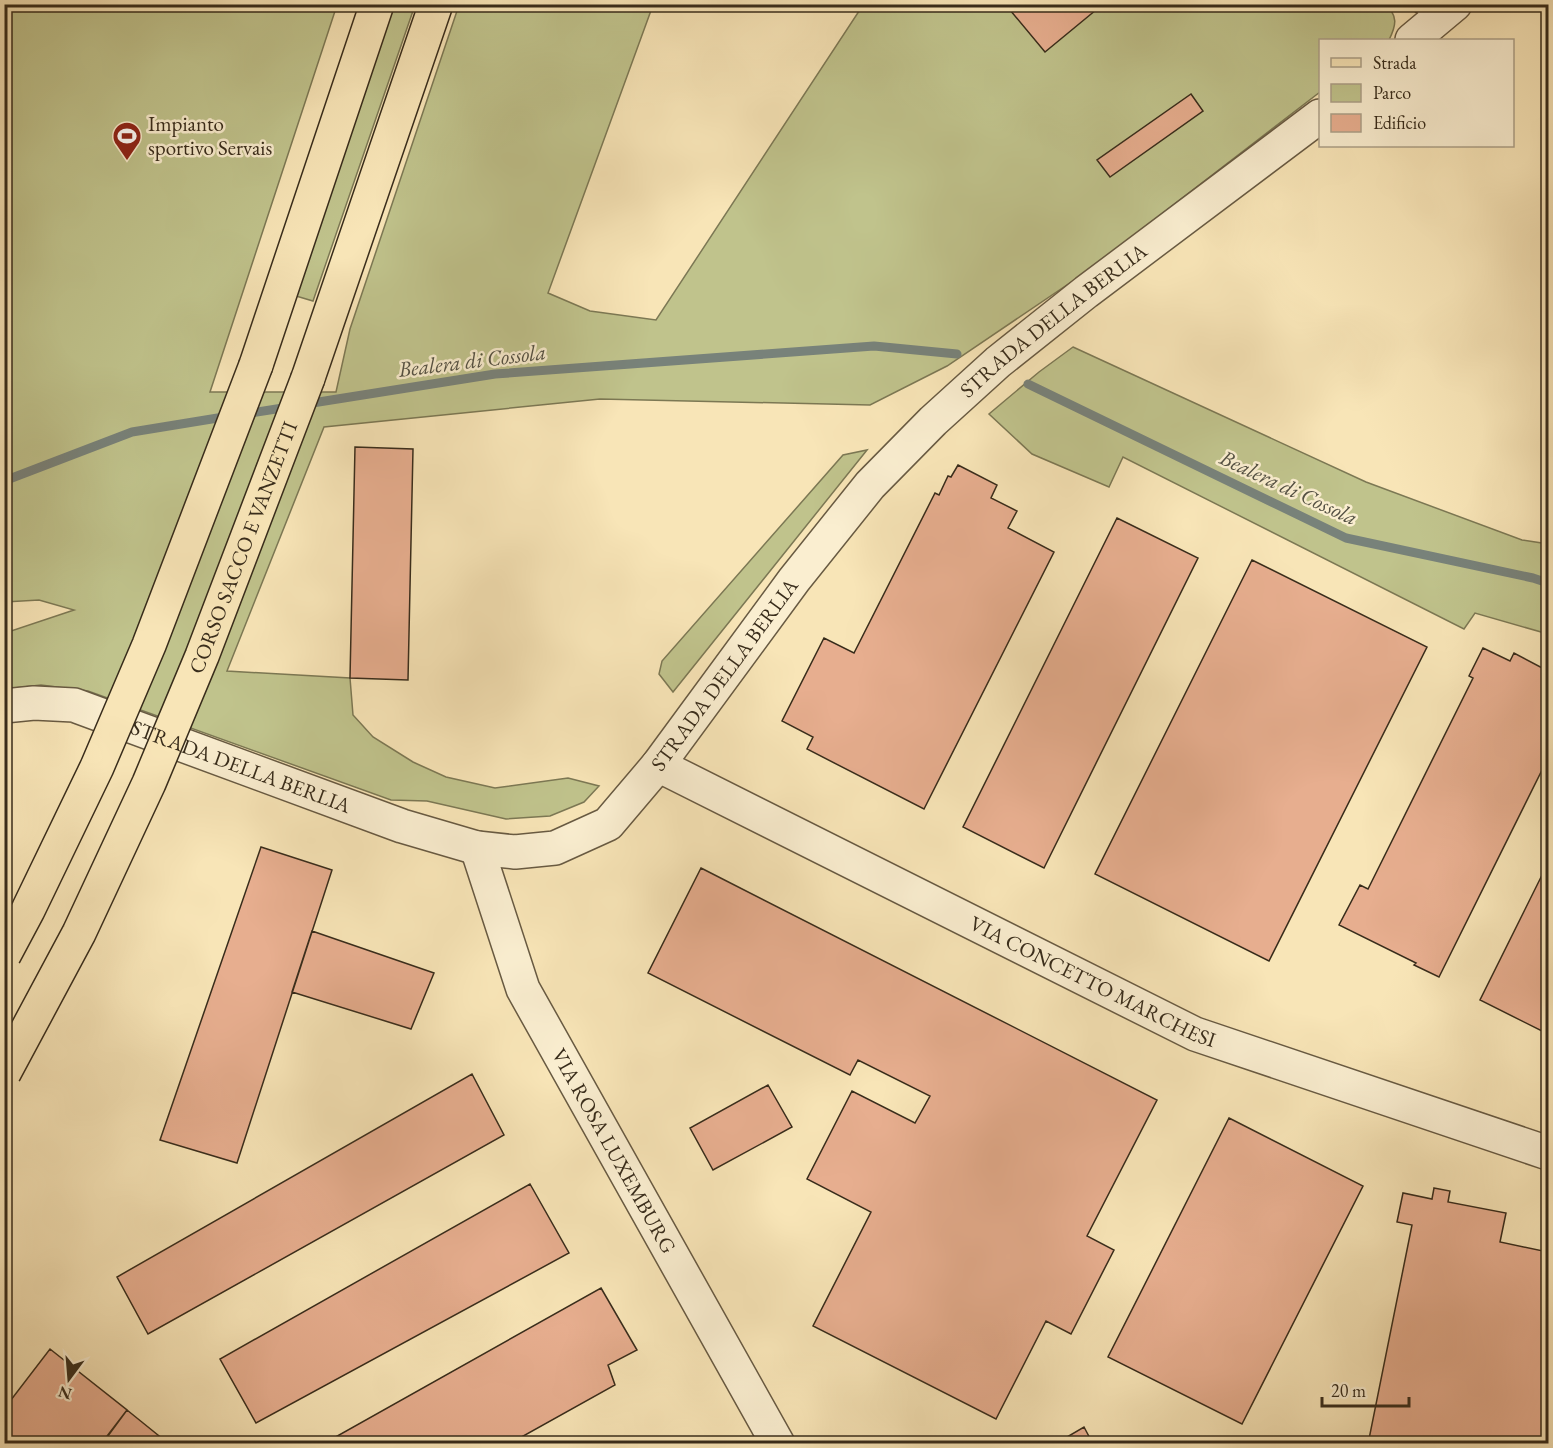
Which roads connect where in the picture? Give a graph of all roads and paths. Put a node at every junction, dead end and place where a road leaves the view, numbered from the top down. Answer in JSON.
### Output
{"nodes":[{"id":1,"x":377,"y":4,"type":"edge"},
{"id":2,"x":436,"y":4,"type":"edge"},
{"id":3,"x":1438,"y":9,"type":"edge"},
{"id":4,"x":1413,"y":39,"type":"edge"},
{"id":5,"x":1319,"y":117,"type":"edge"},
{"id":6,"x":4,"y":706,"type":"edge"},
{"id":7,"x":658,"y":765,"type":"junction"},
{"id":8,"x":477,"y":848,"type":"junction"},
{"id":9,"x":4,"y":955,"type":"edge"},
{"id":10,"x":4,"y":1073,"type":"edge"},
{"id":11,"x":1548,"y":1153,"type":"edge"},
{"id":12,"x":778,"y":1443,"type":"edge"}],
"edges":[{"from":1,"to":9,"type":"main road","bridge":true},
{"from":2,"to":10,"type":"main road","name":"CORSO SACCO E VANZETTI","bridge":true},
{"from":3,"to":4,"type":"street"},
{"from":5,"to":7,"type":"street","name":"STRADA DELLA BERLIA"},
{"from":6,"to":8,"type":"street","name":"STRADA DELLA BERLIA"},
{"from":7,"to":8,"type":"street","name":"STRADA DELLA BERLIA"},
{"from":7,"to":11,"type":"street","name":"VIA CONCETTO MARCHESI"},
{"from":8,"to":12,"type":"street","name":"VIA ROSA LUXEMBURG"}]}
